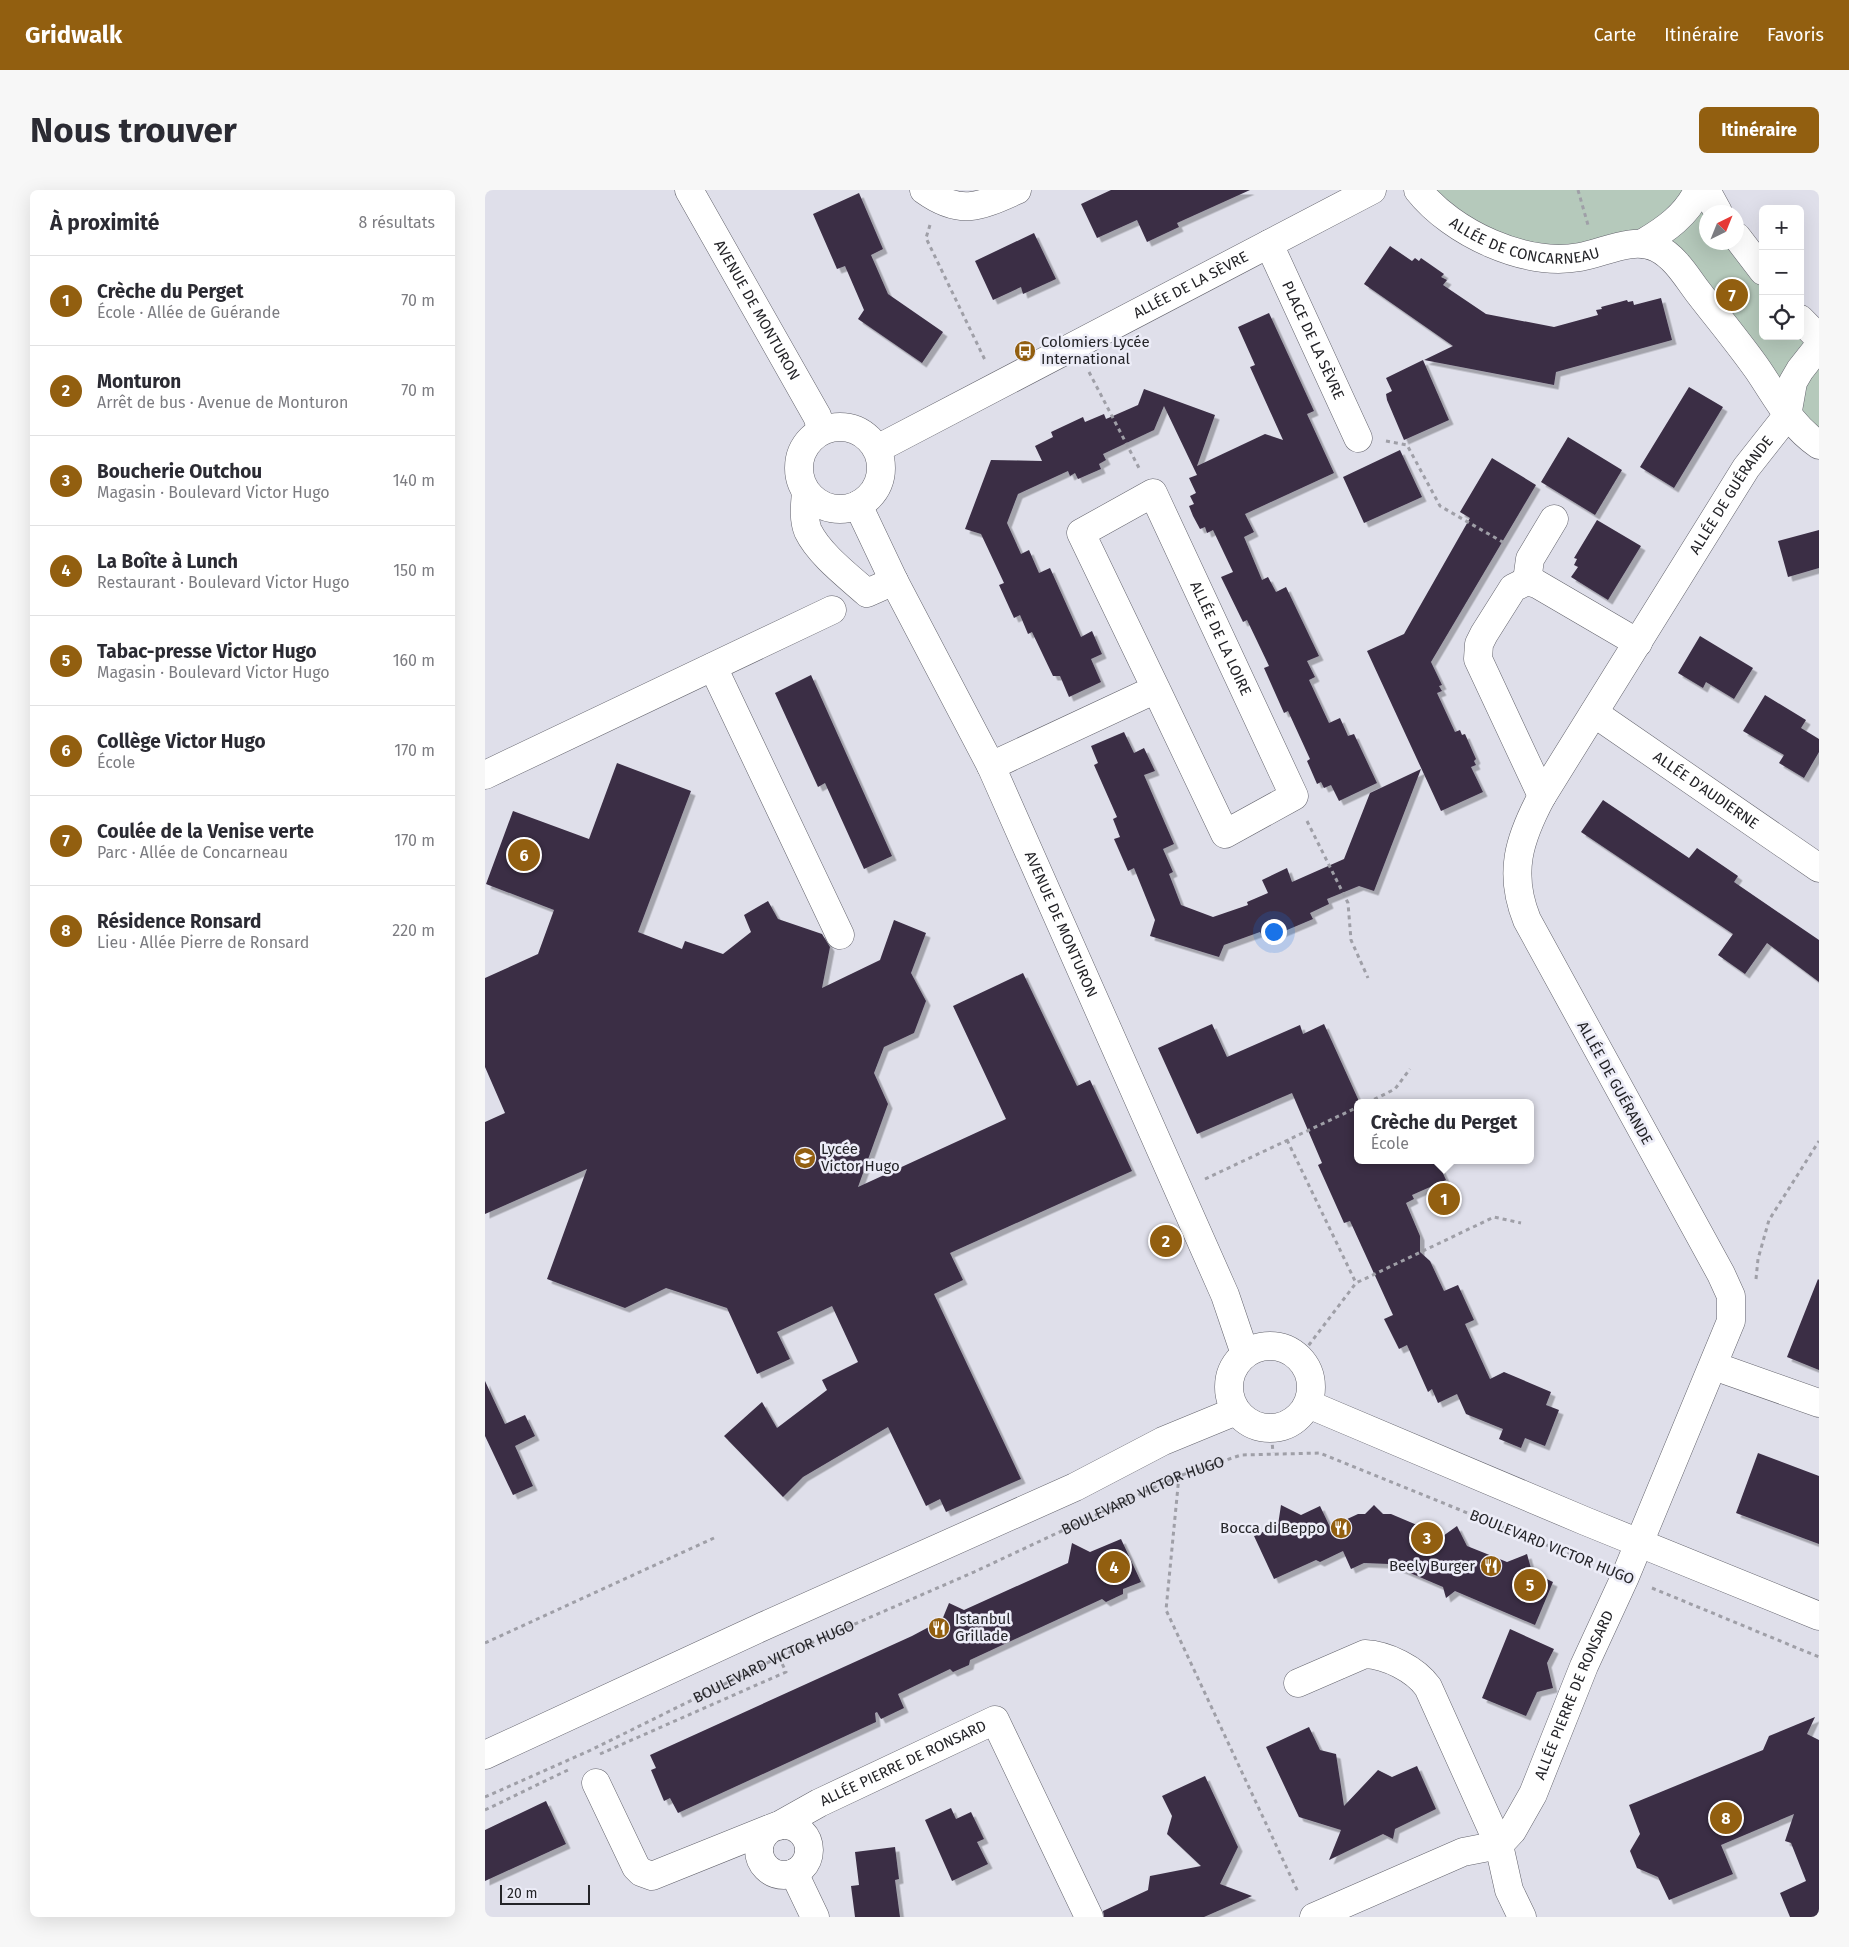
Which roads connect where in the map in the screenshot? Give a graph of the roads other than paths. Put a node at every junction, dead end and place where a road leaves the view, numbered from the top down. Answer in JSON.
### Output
{"nodes":[{"id":1,"x":689,"y":190,"type":"edge"},
{"id":2,"x":1017,"y":190,"type":"edge"},
{"id":3,"x":1419,"y":190,"type":"edge"},
{"id":4,"x":1698,"y":190,"type":"edge"},
{"id":5,"x":1706,"y":190,"type":"edge"},
{"id":6,"x":930,"y":194,"type":"edge"},
{"id":7,"x":1357,"y":194,"type":"edge"},
{"id":8,"x":1714,"y":205,"type":"edge"},
{"id":9,"x":1643,"y":243,"type":"junction"},
{"id":10,"x":1269,"y":244,"type":"junction"},
{"id":11,"x":1744,"y":246,"type":"edge"},
{"id":12,"x":1759,"y":266,"type":"edge"},
{"id":13,"x":1804,"y":323,"type":"edge"},
{"id":14,"x":1819,"y":338,"type":"edge"},
{"id":15,"x":1819,"y":346,"type":"edge"},
{"id":16,"x":1787,"y":416,"type":"junction"},
{"id":17,"x":822,"y":430,"type":"junction"},
{"id":18,"x":1357,"y":436,"type":"road end"},
{"id":19,"x":1819,"y":446,"type":"edge"},
{"id":20,"x":877,"y":449,"type":"junction"},
{"id":21,"x":807,"y":492,"type":"junction"},
{"id":22,"x":858,"y":505,"type":"junction"},
{"id":23,"x":1554,"y":519,"type":"dead end"},
{"id":24,"x":1528,"y":570,"type":"junction"},
{"id":25,"x":894,"y":581,"type":"junction"},
{"id":26,"x":832,"y":610,"type":"dead end"},
{"id":27,"x":1637,"y":642,"type":"junction"},
{"id":28,"x":713,"y":666,"type":"junction"},
{"id":29,"x":1156,"y":689,"type":"junction"},
{"id":30,"x":1594,"y":713,"type":"junction"},
{"id":31,"x":991,"y":766,"type":"junction"},
{"id":32,"x":485,"y":775,"type":"edge"},
{"id":33,"x":1542,"y":796,"type":"junction"},
{"id":34,"x":1819,"y":868,"type":"edge"},
{"id":35,"x":840,"y":935,"type":"dead end"},
{"id":36,"x":1245,"y":1354,"type":"junction"},
{"id":37,"x":1714,"y":1366,"type":"junction"},
{"id":38,"x":1819,"y":1403,"type":"edge"},
{"id":39,"x":1308,"y":1404,"type":"junction"},
{"id":40,"x":1236,"y":1411,"type":"junction"},
{"id":41,"x":1640,"y":1542,"type":"junction"},
{"id":42,"x":1819,"y":1616,"type":"edge"},
{"id":43,"x":1298,"y":1683,"type":"dead end"},
{"id":44,"x":485,"y":1755,"type":"edge"},
{"id":45,"x":596,"y":1783,"type":"dead end"},
{"id":46,"x":773,"y":1827,"type":"junction"},
{"id":47,"x":1499,"y":1845,"type":"junction"},
{"id":48,"x":794,"y":1873,"type":"junction"},
{"id":49,"x":1308,"y":1908,"type":"edge"},
{"id":50,"x":815,"y":1917,"type":"edge"},
{"id":51,"x":1089,"y":1917,"type":"edge"},
{"id":52,"x":1522,"y":1917,"type":"edge"}],
"edges":[{"from":1,"to":17,"type":"street","name":"AVENUE DE MONTURON"},
{"from":2,"to":6,"type":"street"},
{"from":3,"to":9,"type":"street","name":"ALLÉE DE CONCARNEAU"},
{"from":4,"to":9,"type":"street","name":"ALLÉE DE CONCARNEAU"},
{"from":5,"to":8,"type":"street"},
{"from":7,"to":10,"type":"street","name":"ALLÉE DE LA SÈVRE"},
{"from":9,"to":16,"type":"street"},
{"from":10,"to":18,"type":"street","name":"PLACE DE LA SÈVRE"},
{"from":10,"to":20,"type":"street","name":"ALLÉE DE LA SÈVRE"},
{"from":11,"to":12,"type":"street"},
{"from":13,"to":14,"type":"street"},
{"from":15,"to":16,"type":"street","name":"ALLÉE DE GUÉRANDE"},
{"from":16,"to":19,"type":"street"},
{"from":16,"to":27,"type":"street","name":"ALLÉE DE GUÉRANDE"},
{"from":17,"to":20,"type":"street"},
{"from":17,"to":21,"type":"street"},
{"from":20,"to":22,"type":"street"},
{"from":21,"to":22,"type":"street"},
{"from":21,"to":25,"type":"street"},
{"from":22,"to":25,"type":"street","name":"AVENUE DE MONTURON"},
{"from":23,"to":24,"type":"street"},
{"from":24,"to":27,"type":"street"},
{"from":24,"to":33,"type":"street"},
{"from":25,"to":31,"type":"street","name":"AVENUE DE MONTURON"},
{"from":26,"to":28,"type":"street"},
{"from":27,"to":30,"type":"street","name":"ALLÉE DE GUÉRANDE"},
{"from":28,"to":32,"type":"street"},
{"from":28,"to":35,"type":"street"},
{"from":29,"to":29,"type":"street","name":"ALLÉE DE LA LOIRE"},
{"from":29,"to":31,"type":"street"},
{"from":30,"to":33,"type":"street","name":"ALLÉE DE GUÉRANDE"},
{"from":30,"to":34,"type":"street","name":"ALLÉE D'AUDIERNE"},
{"from":31,"to":36,"type":"street","name":"AVENUE DE MONTURON"},
{"from":33,"to":37,"type":"street","name":"ALLÉE DE GUÉRANDE"},
{"from":36,"to":39,"type":"street"},
{"from":36,"to":40,"type":"street"},
{"from":37,"to":38,"type":"street"},
{"from":37,"to":41,"type":"street","name":"ALLÉE DE GUÉRANDE"},
{"from":39,"to":40,"type":"street"},
{"from":39,"to":41,"type":"street"},
{"from":40,"to":44,"type":"street"},
{"from":41,"to":42,"type":"street"},
{"from":41,"to":47,"type":"street","name":"ALLÉE PIERRE DE RONSARD"},
{"from":43,"to":47,"type":"street"},
{"from":45,"to":46,"type":"street","name":"ALLÉE PIERRE DE RONSARD"},
{"from":46,"to":48,"type":"street"},
{"from":46,"to":48,"type":"street"},
{"from":46,"to":51,"type":"street","name":"ALLÉE PIERRE DE RONSARD"},
{"from":47,"to":49,"type":"street"},
{"from":47,"to":52,"type":"street"},
{"from":48,"to":50,"type":"street"}]}
